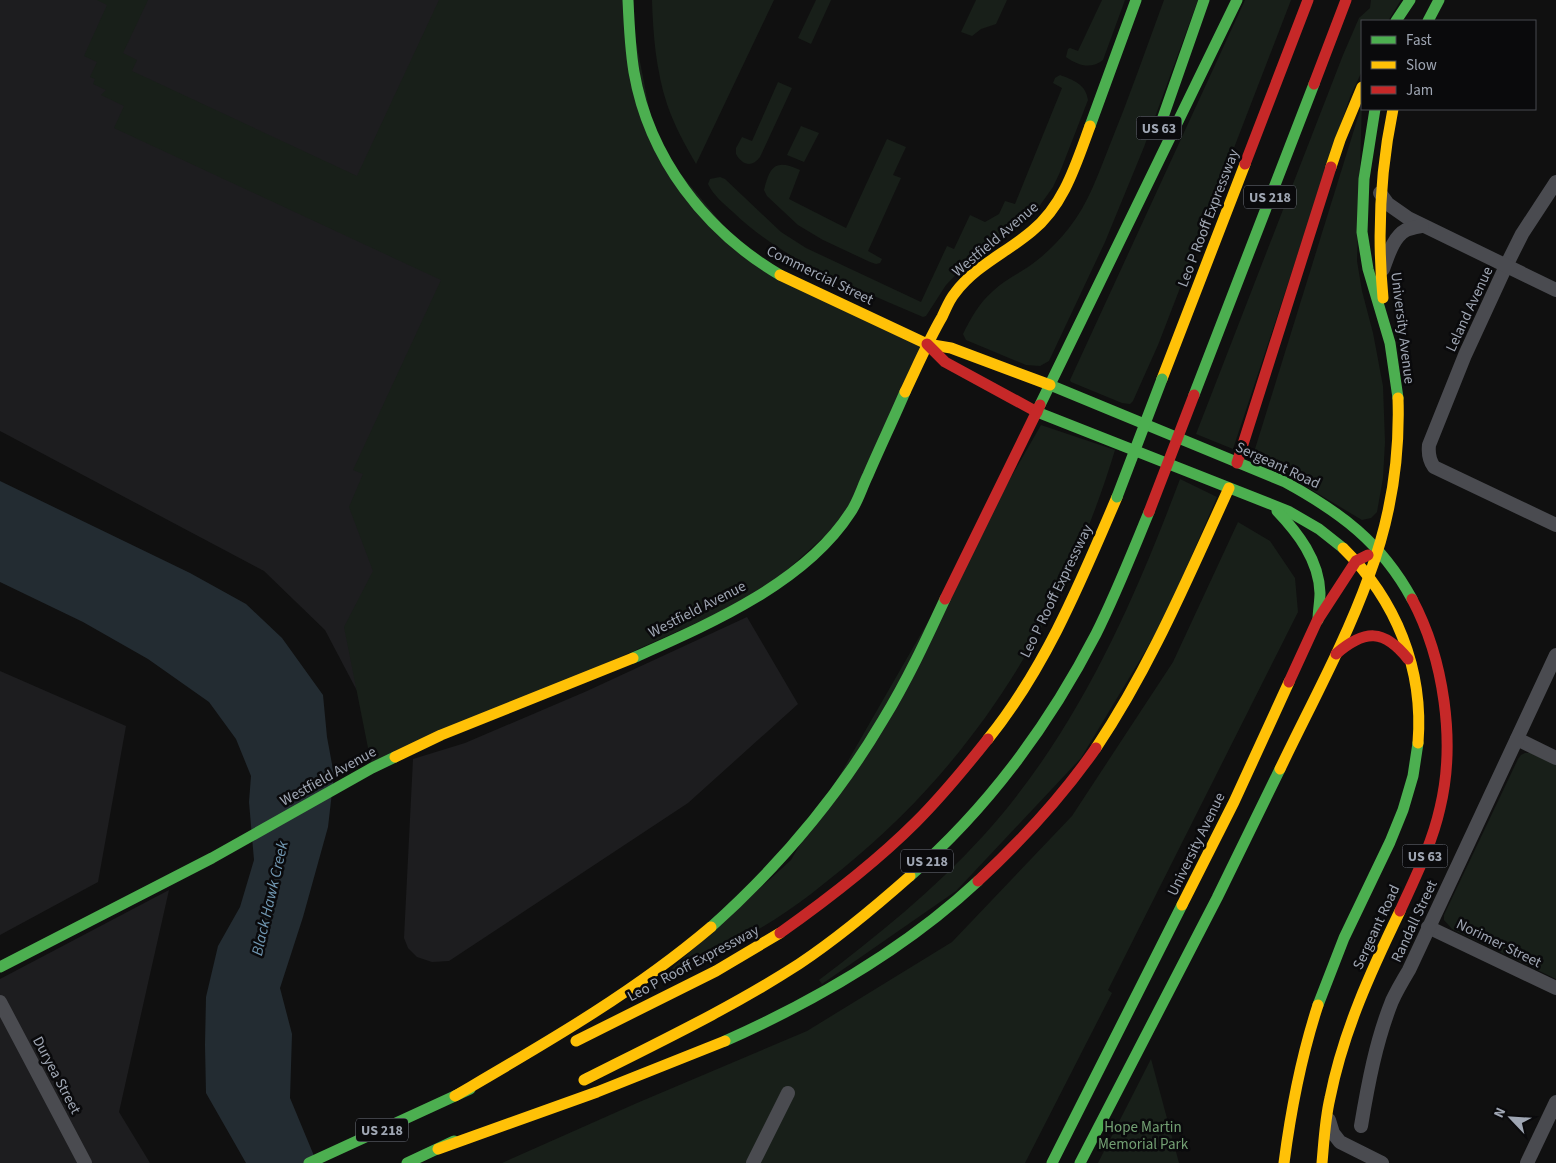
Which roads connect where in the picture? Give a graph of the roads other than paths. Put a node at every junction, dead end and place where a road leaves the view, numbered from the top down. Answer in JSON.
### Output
{"nodes":[{"id":1,"x":628,"y":0,"type":"edge"},
{"id":2,"x":1136,"y":0,"type":"edge"},
{"id":3,"x":1204,"y":0,"type":"edge"},
{"id":4,"x":1237,"y":0,"type":"edge"},
{"id":5,"x":1308,"y":0,"type":"edge"},
{"id":6,"x":1346,"y":0,"type":"edge"},
{"id":7,"x":1356,"y":0,"type":"edge"},
{"id":8,"x":1410,"y":0,"type":"edge"},
{"id":9,"x":1418,"y":0,"type":"edge"},
{"id":10,"x":1439,"y":0,"type":"edge"},
{"id":11,"x":1397,"y":20,"type":"edge"},
{"id":12,"x":1408,"y":20,"type":"edge"},
{"id":13,"x":1429,"y":20,"type":"edge"},
{"id":14,"x":1330,"y":43,"type":"junction"},
{"id":15,"x":1361,"y":89,"type":"edge"},
{"id":16,"x":1375,"y":110,"type":"edge"},
{"id":17,"x":1393,"y":110,"type":"edge"},
{"id":18,"x":1156,"y":135,"type":"dead end"},
{"id":19,"x":1149,"y":154,"type":"dead end"},
{"id":20,"x":1556,"y":182,"type":"edge"},
{"id":21,"x":1380,"y":193,"type":"junction"},
{"id":22,"x":1422,"y":226,"type":"junction"},
{"id":23,"x":1112,"y":254,"type":"junction"},
{"id":24,"x":1506,"y":266,"type":"junction"},
{"id":25,"x":1381,"y":274,"type":"junction"},
{"id":26,"x":1556,"y":290,"type":"edge"},
{"id":27,"x":1387,"y":326,"type":"junction"},
{"id":28,"x":928,"y":344,"type":"junction"},
{"id":29,"x":1050,"y":384,"type":"junction"},
{"id":30,"x":1037,"y":412,"type":"junction"},
{"id":31,"x":1233,"y":475,"type":"junction"},
{"id":32,"x":1270,"y":504,"type":"junction"},
{"id":33,"x":1556,"y":525,"type":"edge"},
{"id":34,"x":1378,"y":549,"type":"junction"},
{"id":35,"x":1356,"y":561,"type":"junction"},
{"id":36,"x":1369,"y":577,"type":"junction"},
{"id":37,"x":1317,"y":621,"type":"junction"},
{"id":38,"x":1556,"y":655,"type":"edge"},
{"id":39,"x":1333,"y":657,"type":"junction"},
{"id":40,"x":1412,"y":665,"type":"junction"},
{"id":41,"x":1517,"y":739,"type":"junction"},
{"id":42,"x":1556,"y":758,"type":"edge"},
{"id":43,"x":1428,"y":928,"type":"junction"},
{"id":44,"x":0,"y":968,"type":"edge"},
{"id":45,"x":1556,"y":988,"type":"edge"},
{"id":46,"x":0,"y":1002,"type":"edge"},
{"id":47,"x":565,"y":1046,"type":"dead end"},
{"id":48,"x":548,"y":1054,"type":"dead end"},
{"id":49,"x":576,"y":1084,"type":"dead end"},
{"id":50,"x":788,"y":1094,"type":"dead end"},
{"id":51,"x":455,"y":1096,"type":"junction"},
{"id":52,"x":550,"y":1096,"type":"dead end"},
{"id":53,"x":1556,"y":1102,"type":"edge"},
{"id":54,"x":1327,"y":1112,"type":"junction"},
{"id":55,"x":1361,"y":1126,"type":"dead end"},
{"id":56,"x":438,"y":1149,"type":"junction"},
{"id":57,"x":85,"y":1163,"type":"edge"},
{"id":58,"x":309,"y":1163,"type":"edge"},
{"id":59,"x":407,"y":1163,"type":"edge"},
{"id":60,"x":753,"y":1163,"type":"edge"},
{"id":61,"x":1052,"y":1163,"type":"edge"},
{"id":62,"x":1080,"y":1163,"type":"edge"},
{"id":63,"x":1284,"y":1163,"type":"edge"},
{"id":64,"x":1322,"y":1163,"type":"edge"},
{"id":65,"x":1382,"y":1163,"type":"edge"},
{"id":66,"x":1527,"y":1163,"type":"edge"}],
"edges":[{"from":1,"to":28,"type":"main road","name":"Commercial Street"},
{"from":2,"to":28,"type":"main road","name":"Westfield Avenue"},
{"from":3,"to":18,"type":"main road","number":"US 63"},
{"from":4,"to":23,"type":"main road"},
{"from":5,"to":47,"type":"main road","name":"Leo P Rooff Expressway","number":"US 218","bridge":true},
{"from":6,"to":14,"type":"main road","number":"US 218"},
{"from":7,"to":14,"type":"main road"},
{"from":8,"to":11,"type":"main road"},
{"from":9,"to":12,"type":"main road"},
{"from":10,"to":13,"type":"main road"},
{"from":14,"to":49,"type":"main road","number":"US 218","bridge":true},
{"from":15,"to":31,"type":"main road"},
{"from":16,"to":27,"type":"main road"},
{"from":17,"to":21,"type":"main road","name":"University Avenue"},
{"from":19,"to":23,"type":"main road","number":"US 63"},
{"from":20,"to":24,"type":"street","name":"Leland Avenue"},
{"from":21,"to":22,"type":"street"},
{"from":21,"to":25,"type":"main road","name":"University Avenue"},
{"from":22,"to":24,"type":"street"},
{"from":22,"to":25,"type":"street"},
{"from":23,"to":29,"type":"main road","number":"US 63"},
{"from":24,"to":26,"type":"street"},
{"from":24,"to":33,"type":"street","name":"Leland Avenue"},
{"from":25,"to":27,"type":"main road","name":"University Avenue"},
{"from":27,"to":34,"type":"main road","name":"University Avenue"},
{"from":28,"to":29,"type":"main road","name":"Sergeant Road"},
{"from":28,"to":30,"type":"main road","name":"Sergeant Road"},
{"from":28,"to":44,"type":"main road","name":"Westfield Avenue"},
{"from":29,"to":30,"type":"main road","number":"US 63"},
{"from":29,"to":31,"type":"main road","name":"Sergeant Road"},
{"from":30,"to":31,"type":"main road","name":"Sergeant Road","number":"US 63"},
{"from":30,"to":51,"type":"main road"},
{"from":31,"to":32,"type":"main road","name":"Sergeant Road","number":"US 63"},
{"from":31,"to":34,"type":"main road","name":"Sergeant Road"},
{"from":31,"to":56,"type":"main road"},
{"from":32,"to":35,"type":"main road","name":"Sergeant Road","number":"US 63"},
{"from":32,"to":37,"type":"main road"},
{"from":34,"to":35,"type":"main road","name":"University Avenue"},
{"from":34,"to":36,"type":"main road","name":"University Avenue"},
{"from":34,"to":54,"type":"main road","name":"Sergeant Road","number":"US 63"},
{"from":35,"to":36,"type":"main road","name":"Sergeant Road","number":"US 63"},
{"from":35,"to":37,"type":"main road","name":"University Avenue"},
{"from":36,"to":39,"type":"main road","name":"University Avenue"},
{"from":36,"to":40,"type":"main road","name":"Sergeant Road","number":"US 63"},
{"from":37,"to":61,"type":"main road","name":"University Avenue"},
{"from":38,"to":41,"type":"street","name":"Randall Street"},
{"from":39,"to":40,"type":"main road"},
{"from":39,"to":62,"type":"main road","name":"University Avenue"},
{"from":40,"to":63,"type":"main road","name":"Sergeant Road","number":"US 63"},
{"from":41,"to":42,"type":"street"},
{"from":41,"to":43,"type":"street","name":"Randall Street"},
{"from":43,"to":45,"type":"street","name":"Norimer Street"},
{"from":43,"to":55,"type":"street","name":"Randall Street"},
{"from":46,"to":57,"type":"street","name":"Duryea Street"},
{"from":48,"to":51,"type":"main road","number":"US 218"},
{"from":50,"to":60,"type":"street"},
{"from":51,"to":58,"type":"main road","number":"US 218"},
{"from":52,"to":56,"type":"main road","number":"US 218"},
{"from":53,"to":66,"type":"street"},
{"from":54,"to":64,"type":"main road","name":"Sergeant Road","number":"US 63"},
{"from":54,"to":65,"type":"street"},
{"from":56,"to":59,"type":"main road","number":"US 218"}]}
